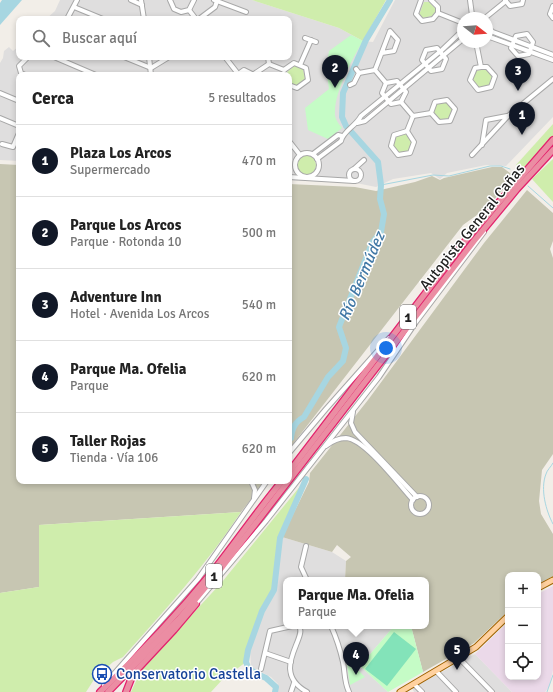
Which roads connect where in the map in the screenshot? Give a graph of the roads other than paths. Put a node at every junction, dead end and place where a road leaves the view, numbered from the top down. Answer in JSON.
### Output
{"nodes":[{"id":1,"x":77,"y":0,"type":"edge"},
{"id":2,"x":131,"y":0,"type":"edge"},
{"id":3,"x":170,"y":0,"type":"edge"},
{"id":4,"x":194,"y":0,"type":"edge"},
{"id":5,"x":216,"y":0,"type":"edge"},
{"id":6,"x":421,"y":0,"type":"edge"},
{"id":7,"x":431,"y":0,"type":"edge"},
{"id":8,"x":470,"y":0,"type":"edge"},
{"id":9,"x":506,"y":0,"type":"edge"},
{"id":10,"x":523,"y":0,"type":"edge"},
{"id":11,"x":142,"y":2,"type":"edge"},
{"id":12,"x":553,"y":6,"type":"edge"},
{"id":13,"x":74,"y":7,"type":"junction"},
{"id":14,"x":189,"y":10,"type":"junction"},
{"id":15,"x":246,"y":12,"type":"dead end"},
{"id":16,"x":472,"y":12,"type":"edge"},
{"id":17,"x":491,"y":12,"type":"edge"},
{"id":18,"x":438,"y":13,"type":"junction"},
{"id":19,"x":69,"y":16,"type":"edge"},
{"id":20,"x":96,"y":16,"type":"edge"},
{"id":21,"x":144,"y":16,"type":"edge"},
{"id":22,"x":195,"y":16,"type":"edge"},
{"id":23,"x":202,"y":16,"type":"edge"},
{"id":24,"x":553,"y":18,"type":"edge"},
{"id":25,"x":457,"y":20,"type":"edge"},
{"id":26,"x":493,"y":32,"type":"edge"},
{"id":27,"x":457,"y":37,"type":"edge"},
{"id":28,"x":305,"y":38,"type":"dead end"},
{"id":29,"x":493,"y":38,"type":"edge"},
{"id":30,"x":311,"y":40,"type":"junction"},
{"id":31,"x":316,"y":42,"type":"dead end"},
{"id":32,"x":513,"y":43,"type":"junction"},
{"id":33,"x":457,"y":45,"type":"edge"},
{"id":34,"x":477,"y":48,"type":"edge"},
{"id":35,"x":531,"y":49,"type":"junction"},
{"id":36,"x":440,"y":52,"type":"junction"},
{"id":37,"x":382,"y":53,"type":"junction"},
{"id":38,"x":553,"y":55,"type":"edge"},
{"id":39,"x":444,"y":57,"type":"junction"},
{"id":40,"x":25,"y":60,"type":"edge"},
{"id":41,"x":61,"y":60,"type":"edge"},
{"id":42,"x":131,"y":60,"type":"edge"},
{"id":43,"x":150,"y":60,"type":"edge"},
{"id":44,"x":164,"y":60,"type":"edge"},
{"id":45,"x":227,"y":60,"type":"edge"},
{"id":46,"x":268,"y":60,"type":"edge"},
{"id":47,"x":553,"y":60,"type":"edge"},
{"id":48,"x":268,"y":64,"type":"junction"},
{"id":49,"x":425,"y":64,"type":"junction"},
{"id":50,"x":300,"y":66,"type":"junction"},
{"id":51,"x":480,"y":67,"type":"junction"},
{"id":52,"x":151,"y":68,"type":"junction"},
{"id":53,"x":429,"y":69,"type":"junction"},
{"id":54,"x":375,"y":70,"type":"junction"},
{"id":55,"x":22,"y":72,"type":"edge"},
{"id":56,"x":89,"y":72,"type":"edge"},
{"id":57,"x":151,"y":72,"type":"edge"},
{"id":58,"x":236,"y":72,"type":"edge"},
{"id":59,"x":258,"y":72,"type":"edge"},
{"id":60,"x":282,"y":72,"type":"edge"},
{"id":61,"x":285,"y":72,"type":"edge"},
{"id":62,"x":553,"y":78,"type":"edge"},
{"id":63,"x":386,"y":83,"type":"junction"},
{"id":64,"x":400,"y":84,"type":"junction"},
{"id":65,"x":350,"y":85,"type":"dead end"},
{"id":66,"x":292,"y":86,"type":"edge"},
{"id":67,"x":404,"y":89,"type":"junction"},
{"id":68,"x":0,"y":93,"type":"edge"},
{"id":69,"x":385,"y":96,"type":"junction"},
{"id":70,"x":16,"y":100,"type":"edge"},
{"id":71,"x":389,"y":101,"type":"junction"},
{"id":72,"x":402,"y":102,"type":"junction"},
{"id":73,"x":431,"y":113,"type":"junction"},
{"id":74,"x":413,"y":116,"type":"junction"},
{"id":75,"x":508,"y":116,"type":"junction"},
{"id":76,"x":0,"y":118,"type":"edge"},
{"id":77,"x":357,"y":124,"type":"junction"},
{"id":78,"x":16,"y":125,"type":"edge"},
{"id":79,"x":407,"y":131,"type":"junction"},
{"id":80,"x":343,"y":135,"type":"junction"},
{"id":81,"x":16,"y":139,"type":"edge"},
{"id":82,"x":553,"y":140,"type":"edge"},
{"id":83,"x":1,"y":144,"type":"edge"},
{"id":84,"x":292,"y":145,"type":"edge"},
{"id":85,"x":482,"y":145,"type":"junction"},
{"id":86,"x":553,"y":151,"type":"edge"},
{"id":87,"x":313,"y":154,"type":"junction"},
{"id":88,"x":300,"y":155,"type":"junction"},
{"id":89,"x":472,"y":155,"type":"dead end"},
{"id":90,"x":318,"y":159,"type":"junction"},
{"id":91,"x":364,"y":160,"type":"dead end"},
{"id":92,"x":353,"y":169,"type":"junction"},
{"id":93,"x":297,"y":172,"type":"junction"},
{"id":94,"x":314,"y":174,"type":"junction"},
{"id":95,"x":292,"y":175,"type":"edge"},
{"id":96,"x":292,"y":177,"type":"edge"},
{"id":97,"x":323,"y":179,"type":"junction"},
{"id":98,"x":354,"y":181,"type":"junction"},
{"id":99,"x":498,"y":213,"type":"junction"},
{"id":100,"x":403,"y":323,"type":"junction"},
{"id":101,"x":354,"y":409,"type":"junction"},
{"id":102,"x":292,"y":449,"type":"edge"},
{"id":103,"x":322,"y":449,"type":"junction"},
{"id":104,"x":292,"y":468,"type":"edge"},
{"id":105,"x":292,"y":477,"type":"edge"},
{"id":106,"x":253,"y":484,"type":"edge"},
{"id":107,"x":265,"y":484,"type":"edge"},
{"id":108,"x":280,"y":484,"type":"edge"},
{"id":109,"x":287,"y":484,"type":"edge"},
{"id":110,"x":418,"y":497,"type":"junction"},
{"id":111,"x":254,"y":498,"type":"junction"},
{"id":112,"x":413,"y":500,"type":"junction"},
{"id":113,"x":306,"y":546,"type":"dead end"},
{"id":114,"x":219,"y":571,"type":"junction"},
{"id":115,"x":306,"y":577,"type":"edge"},
{"id":116,"x":553,"y":580,"type":"edge"},
{"id":117,"x":541,"y":586,"type":"edge"},
{"id":118,"x":194,"y":606,"type":"junction"},
{"id":119,"x":505,"y":619,"type":"edge"},
{"id":120,"x":283,"y":628,"type":"edge"},
{"id":121,"x":300,"y":629,"type":"edge"},
{"id":122,"x":332,"y":629,"type":"edge"},
{"id":123,"x":265,"y":653,"type":"junction"},
{"id":124,"x":459,"y":658,"type":"junction"},
{"id":125,"x":291,"y":662,"type":"junction"},
{"id":126,"x":261,"y":669,"type":"dead end"},
{"id":127,"x":436,"y":672,"type":"junction"},
{"id":128,"x":294,"y":683,"type":"junction"},
{"id":129,"x":414,"y":684,"type":"junction"},
{"id":130,"x":99,"y":692,"type":"edge"},
{"id":131,"x":108,"y":692,"type":"edge"},
{"id":132,"x":126,"y":692,"type":"edge"},
{"id":133,"x":291,"y":692,"type":"edge"},
{"id":134,"x":306,"y":692,"type":"edge"},
{"id":135,"x":349,"y":692,"type":"edge"},
{"id":136,"x":400,"y":692,"type":"edge"},
{"id":137,"x":422,"y":692,"type":"edge"},
{"id":138,"x":456,"y":692,"type":"edge"},
{"id":139,"x":492,"y":692,"type":"edge"}],
"edges":[{"from":1,"to":13,"type":"street"},
{"from":2,"to":11,"type":"street"},
{"from":3,"to":14,"type":"street"},
{"from":4,"to":14,"type":"street"},
{"from":5,"to":15,"type":"street"},
{"from":5,"to":23,"type":"street"},
{"from":6,"to":18,"type":"street"},
{"from":7,"to":18,"type":"street"},
{"from":8,"to":16,"type":"street"},
{"from":9,"to":10,"type":"street"},
{"from":9,"to":17,"type":"street"},
{"from":11,"to":21,"type":"street"},
{"from":12,"to":24,"type":"street"},
{"from":13,"to":19,"type":"street"},
{"from":13,"to":20,"type":"street"},
{"from":14,"to":22,"type":"street"},
{"from":18,"to":25,"type":"street"},
{"from":26,"to":32,"type":"street"},
{"from":27,"to":36,"type":"street"},
{"from":28,"to":30,"type":"street"},
{"from":29,"to":32,"type":"street"},
{"from":30,"to":31,"type":"street"},
{"from":30,"to":50,"type":"street"},
{"from":32,"to":35,"type":"street"},
{"from":32,"to":35,"type":"street"},
{"from":32,"to":35,"type":"street"},
{"from":33,"to":39,"type":"street"},
{"from":34,"to":51,"type":"street"},
{"from":35,"to":38,"type":"street"},
{"from":35,"to":47,"type":"street"},
{"from":36,"to":39,"type":"street"},
{"from":36,"to":49,"type":"street"},
{"from":36,"to":49,"type":"street"},
{"from":37,"to":37,"type":"street"},
{"from":37,"to":54,"type":"street"},
{"from":39,"to":53,"type":"street"},
{"from":39,"to":53,"type":"street"},
{"from":40,"to":55,"type":"street"},
{"from":41,"to":56,"type":"street"},
{"from":42,"to":52,"type":"street"},
{"from":43,"to":52,"type":"street"},
{"from":44,"to":52,"type":"street"},
{"from":45,"to":58,"type":"street"},
{"from":46,"to":48,"type":"street"},
{"from":48,"to":59,"type":"street"},
{"from":48,"to":60,"type":"street"},
{"from":49,"to":53,"type":"street"},
{"from":49,"to":64,"type":"street"},
{"from":50,"to":61,"type":"street"},
{"from":50,"to":66,"type":"street"},
{"from":51,"to":51,"type":"street"},
{"from":52,"to":57,"type":"street"},
{"from":53,"to":67,"type":"street"},
{"from":54,"to":63,"type":"street"},
{"from":54,"to":65,"type":"street"},
{"from":62,"to":75,"type":"street"},
{"from":63,"to":64,"type":"street"},
{"from":63,"to":69,"type":"street"},
{"from":64,"to":67,"type":"street"},
{"from":64,"to":69,"type":"street"},
{"from":67,"to":71,"type":"street"},
{"from":67,"to":72,"type":"street"},
{"from":68,"to":70,"type":"street"},
{"from":69,"to":71,"type":"street"},
{"from":69,"to":77,"type":"street"},
{"from":71,"to":72,"type":"street"},
{"from":71,"to":77,"type":"street"},
{"from":72,"to":74,"type":"street"},
{"from":73,"to":73,"type":"street"},
{"from":73,"to":74,"type":"street"},
{"from":74,"to":79,"type":"street"},
{"from":75,"to":85,"type":"street"},
{"from":75,"to":85,"type":"street"},
{"from":76,"to":78,"type":"street"},
{"from":77,"to":80,"type":"street"},
{"from":79,"to":79,"type":"street"},
{"from":80,"to":87,"type":"street"},
{"from":80,"to":90,"type":"street"},
{"from":81,"to":83,"type":"street"},
{"from":82,"to":100,"type":"highway","name":"Autopista General Cañas","number":"1"},
{"from":84,"to":88,"type":"street"},
{"from":85,"to":89,"type":"street"},
{"from":86,"to":99,"type":"highway","name":"Autopista General Cañas","number":"1"},
{"from":87,"to":88,"type":"street"},
{"from":87,"to":90,"type":"street"},
{"from":88,"to":93,"type":"street"},
{"from":90,"to":94,"type":"street"},
{"from":91,"to":92,"type":"street"},
{"from":92,"to":98,"type":"street"},
{"from":92,"to":98,"type":"street"},
{"from":93,"to":94,"type":"street"},
{"from":93,"to":95,"type":"street"},
{"from":94,"to":97,"type":"street"},
{"from":96,"to":97,"type":"street"},
{"from":97,"to":98,"type":"street"},
{"from":99,"to":101,"type":"street"},
{"from":99,"to":105,"type":"highway","name":"Autopista General Cañas","number":"1"},
{"from":100,"to":102,"type":"street"},
{"from":100,"to":104,"type":"highway","name":"Autopista General Cañas","number":"1"},
{"from":101,"to":103,"type":"street"},
{"from":101,"to":110,"type":"street"},
{"from":103,"to":112,"type":"street"},
{"from":103,"to":118,"type":"street"},
{"from":106,"to":111,"type":"street"},
{"from":107,"to":111,"type":"street"},
{"from":108,"to":130,"type":"highway","number":"1"},
{"from":109,"to":114,"type":"highway","name":"Autopista General Cañas","number":"1"},
{"from":110,"to":112,"type":"street"},
{"from":110,"to":112,"type":"street"},
{"from":111,"to":130,"type":"street"},
{"from":113,"to":115,"type":"street"},
{"from":114,"to":118,"type":"highway"},
{"from":114,"to":131,"type":"highway","name":"Autopista General Cañas","number":"1"},
{"from":116,"to":117,"type":"main road"},
{"from":118,"to":132,"type":"highway"},
{"from":119,"to":124,"type":"main road"},
{"from":120,"to":123,"type":"street"},
{"from":121,"to":125,"type":"street"},
{"from":122,"to":135,"type":"street"},
{"from":123,"to":125,"type":"street"},
{"from":123,"to":126,"type":"street"},
{"from":124,"to":127,"type":"main road"},
{"from":124,"to":139,"type":"street"},
{"from":125,"to":128,"type":"street"},
{"from":127,"to":129,"type":"main road"},
{"from":127,"to":138,"type":"street"},
{"from":128,"to":133,"type":"street"},
{"from":128,"to":134,"type":"street"},
{"from":129,"to":136,"type":"main road"},
{"from":129,"to":137,"type":"street"}]}
